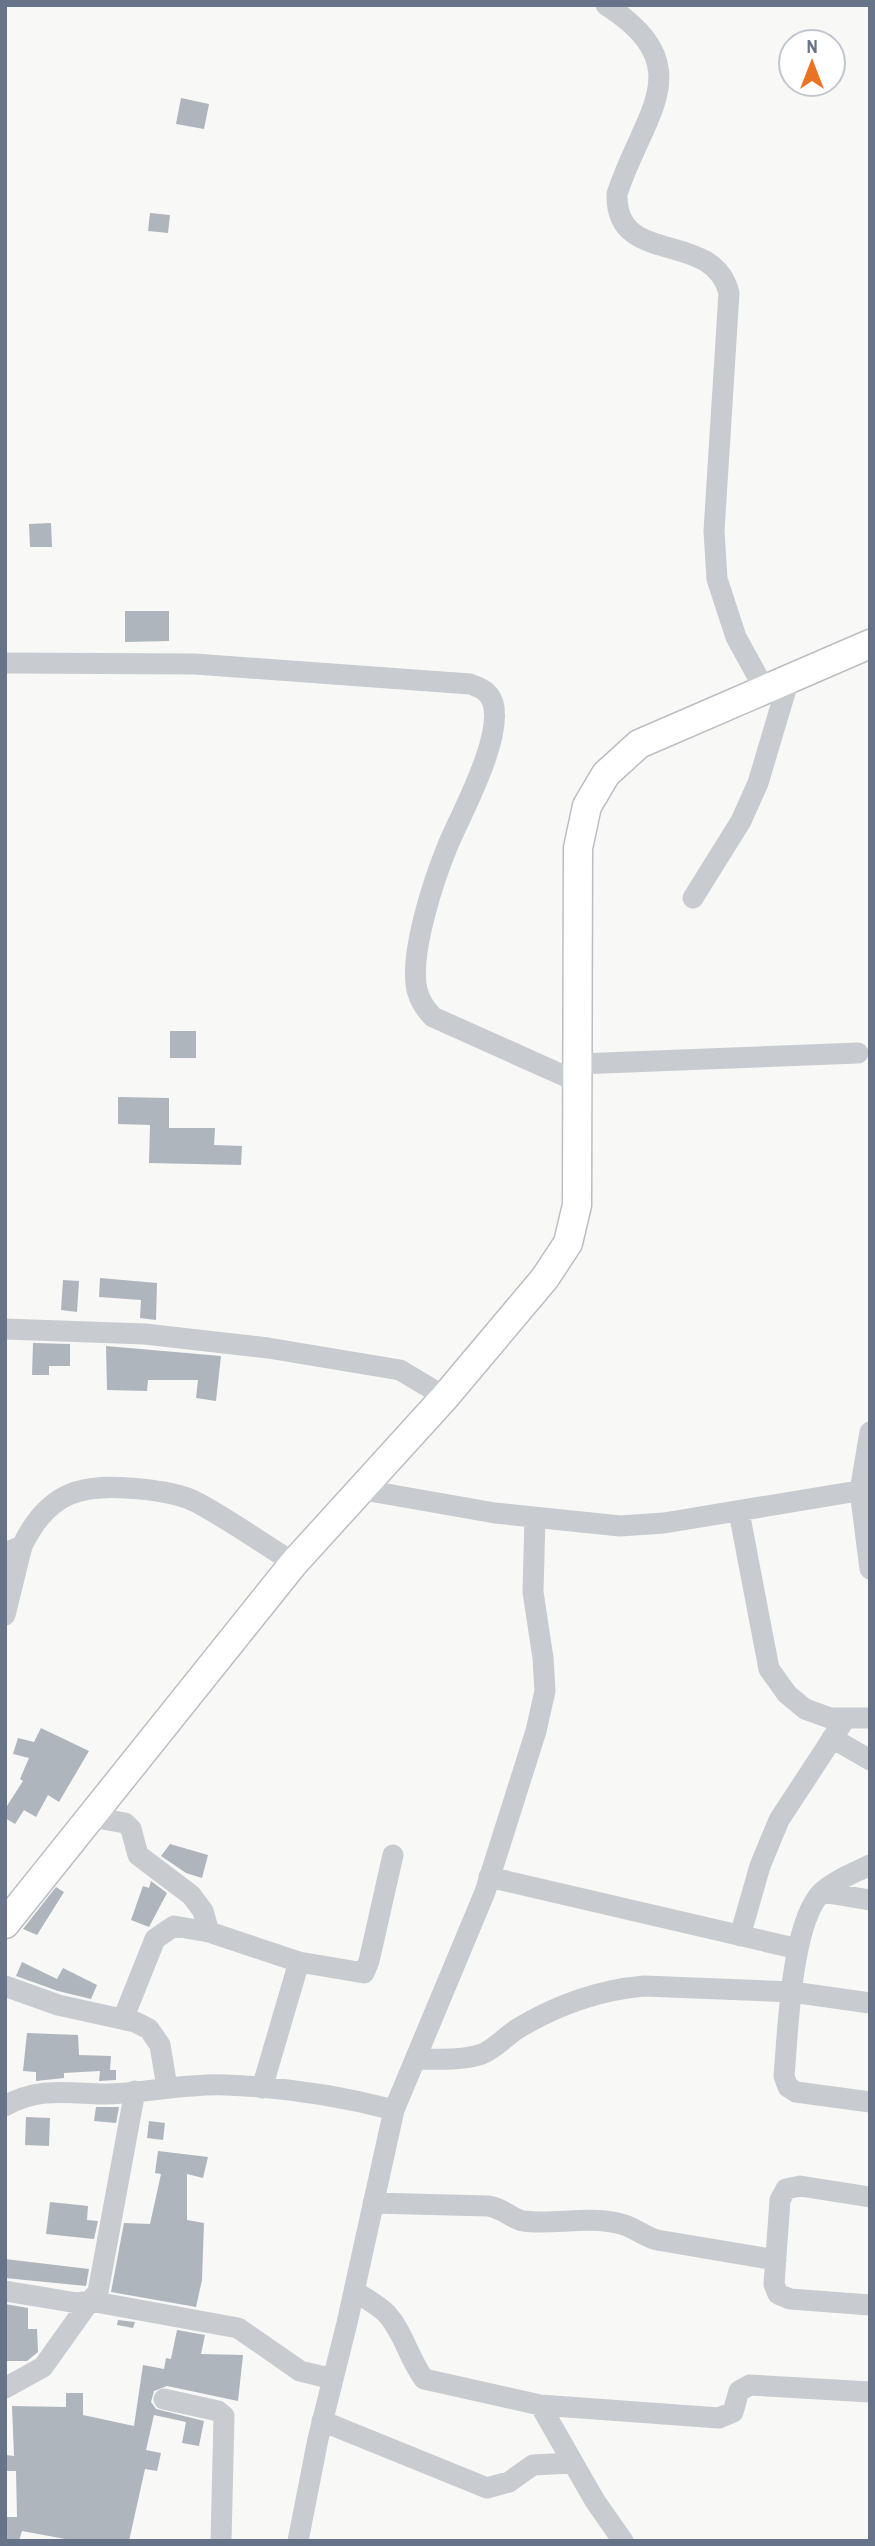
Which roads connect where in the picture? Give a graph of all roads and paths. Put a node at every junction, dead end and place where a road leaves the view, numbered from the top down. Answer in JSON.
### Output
{"nodes":[{"id":1,"x":606,"y":5,"type":"edge"},
{"id":2,"x":870,"y":644,"type":"edge"},
{"id":3,"x":5,"y":663,"type":"edge"},
{"id":4,"x":777,"y":685,"type":"junction"},
{"id":5,"x":693,"y":898,"type":"dead end"},
{"id":6,"x":858,"y":1054,"type":"dead end"},
{"id":7,"x":578,"y":1073,"type":"junction"},
{"id":8,"x":5,"y":1329,"type":"edge"},
{"id":9,"x":445,"y":1397,"type":"junction"},
{"id":10,"x":870,"y":1432,"type":"edge"},
{"id":11,"x":358,"y":1489,"type":"junction"},
{"id":12,"x":865,"y":1490,"type":"edge"},
{"id":13,"x":738,"y":1511,"type":"junction"},
{"id":14,"x":534,"y":1518,"type":"junction"},
{"id":15,"x":14,"y":1549,"type":"edge"},
{"id":16,"x":294,"y":1563,"type":"junction"},
{"id":17,"x":870,"y":1569,"type":"edge"},
{"id":18,"x":5,"y":1615,"type":"edge"},
{"id":19,"x":870,"y":1718,"type":"edge"},
{"id":20,"x":845,"y":1719,"type":"junction"},
{"id":21,"x":832,"y":1738,"type":"junction"},
{"id":22,"x":870,"y":1760,"type":"edge"},
{"id":23,"x":91,"y":1816,"type":"junction"},
{"id":24,"x":393,"y":1855,"type":"dead end"},
{"id":25,"x":870,"y":1866,"type":"edge"},
{"id":26,"x":489,"y":1877,"type":"junction"},
{"id":27,"x":822,"y":1892,"type":"junction"},
{"id":28,"x":870,"y":1900,"type":"edge"},
{"id":29,"x":5,"y":1924,"type":"edge"},
{"id":30,"x":209,"y":1932,"type":"junction"},
{"id":31,"x":740,"y":1936,"type":"junction"},
{"id":32,"x":798,"y":1950,"type":"junction"},
{"id":33,"x":299,"y":1962,"type":"junction"},
{"id":34,"x":5,"y":1986,"type":"edge"},
{"id":35,"x":792,"y":1992,"type":"junction"},
{"id":36,"x":870,"y":2003,"type":"edge"},
{"id":37,"x":123,"y":2020,"type":"junction"},
{"id":38,"x":417,"y":2059,"type":"junction"},
{"id":39,"x":167,"y":2087,"type":"junction"},
{"id":40,"x":262,"y":2088,"type":"junction"},
{"id":41,"x":135,"y":2091,"type":"junction"},
{"id":42,"x":870,"y":2102,"type":"edge"},
{"id":43,"x":5,"y":2106,"type":"edge"},
{"id":44,"x":394,"y":2110,"type":"junction"},
{"id":45,"x":870,"y":2197,"type":"edge"},
{"id":46,"x":373,"y":2203,"type":"junction"},
{"id":47,"x":776,"y":2260,"type":"junction"},
{"id":48,"x":5,"y":2291,"type":"edge"},
{"id":49,"x":354,"y":2291,"type":"junction"},
{"id":50,"x":90,"y":2301,"type":"junction"},
{"id":51,"x":870,"y":2305,"type":"edge"},
{"id":52,"x":333,"y":2379,"type":"junction"},
{"id":53,"x":5,"y":2388,"type":"edge"},
{"id":54,"x":870,"y":2392,"type":"edge"},
{"id":55,"x":164,"y":2399,"type":"dead end"},
{"id":56,"x":540,"y":2404,"type":"junction"},
{"id":57,"x":322,"y":2421,"type":"junction"},
{"id":58,"x":573,"y":2463,"type":"junction"},
{"id":59,"x":221,"y":2541,"type":"edge"},
{"id":60,"x":298,"y":2541,"type":"edge"},
{"id":61,"x":623,"y":2541,"type":"edge"}],
"edges":[{"from":1,"to":4,"type":"street"},
{"from":2,"to":4,"type":"street"},
{"from":3,"to":7,"type":"street"},
{"from":4,"to":5,"type":"street"},
{"from":4,"to":7,"type":"street"},
{"from":6,"to":7,"type":"street"},
{"from":7,"to":9,"type":"street"},
{"from":8,"to":9,"type":"street"},
{"from":9,"to":11,"type":"street"},
{"from":10,"to":12,"type":"street"},
{"from":11,"to":14,"type":"street"},
{"from":11,"to":16,"type":"street"},
{"from":12,"to":13,"type":"street"},
{"from":12,"to":17,"type":"street"},
{"from":13,"to":14,"type":"street"},
{"from":13,"to":20,"type":"street"},
{"from":14,"to":26,"type":"street"},
{"from":15,"to":16,"type":"street"},
{"from":15,"to":18,"type":"street"},
{"from":16,"to":23,"type":"street"},
{"from":19,"to":20,"type":"street"},
{"from":20,"to":21,"type":"street"},
{"from":21,"to":22,"type":"street"},
{"from":21,"to":31,"type":"street"},
{"from":23,"to":29,"type":"street"},
{"from":23,"to":30,"type":"street"},
{"from":24,"to":33,"type":"street"},
{"from":25,"to":27,"type":"street"},
{"from":26,"to":31,"type":"street"},
{"from":26,"to":38,"type":"street"},
{"from":27,"to":28,"type":"street"},
{"from":27,"to":32,"type":"street"},
{"from":30,"to":33,"type":"street"},
{"from":30,"to":37,"type":"street"},
{"from":31,"to":32,"type":"street"},
{"from":32,"to":35,"type":"street"},
{"from":33,"to":40,"type":"street"},
{"from":34,"to":37,"type":"street"},
{"from":35,"to":36,"type":"street"},
{"from":35,"to":38,"type":"street"},
{"from":35,"to":42,"type":"street"},
{"from":37,"to":39,"type":"street"},
{"from":38,"to":44,"type":"street"},
{"from":39,"to":40,"type":"street"},
{"from":39,"to":41,"type":"street"},
{"from":40,"to":44,"type":"street"},
{"from":41,"to":43,"type":"street"},
{"from":41,"to":50,"type":"street"},
{"from":44,"to":46,"type":"street"},
{"from":45,"to":47,"type":"street"},
{"from":46,"to":47,"type":"street"},
{"from":46,"to":49,"type":"street"},
{"from":47,"to":51,"type":"street"},
{"from":48,"to":50,"type":"street"},
{"from":49,"to":52,"type":"street"},
{"from":49,"to":56,"type":"street"},
{"from":50,"to":52,"type":"street"},
{"from":50,"to":53,"type":"street"},
{"from":52,"to":57,"type":"street"},
{"from":54,"to":56,"type":"street"},
{"from":55,"to":59,"type":"street"},
{"from":56,"to":58,"type":"street"},
{"from":57,"to":58,"type":"street"},
{"from":57,"to":60,"type":"street"},
{"from":58,"to":61,"type":"street"}]}
